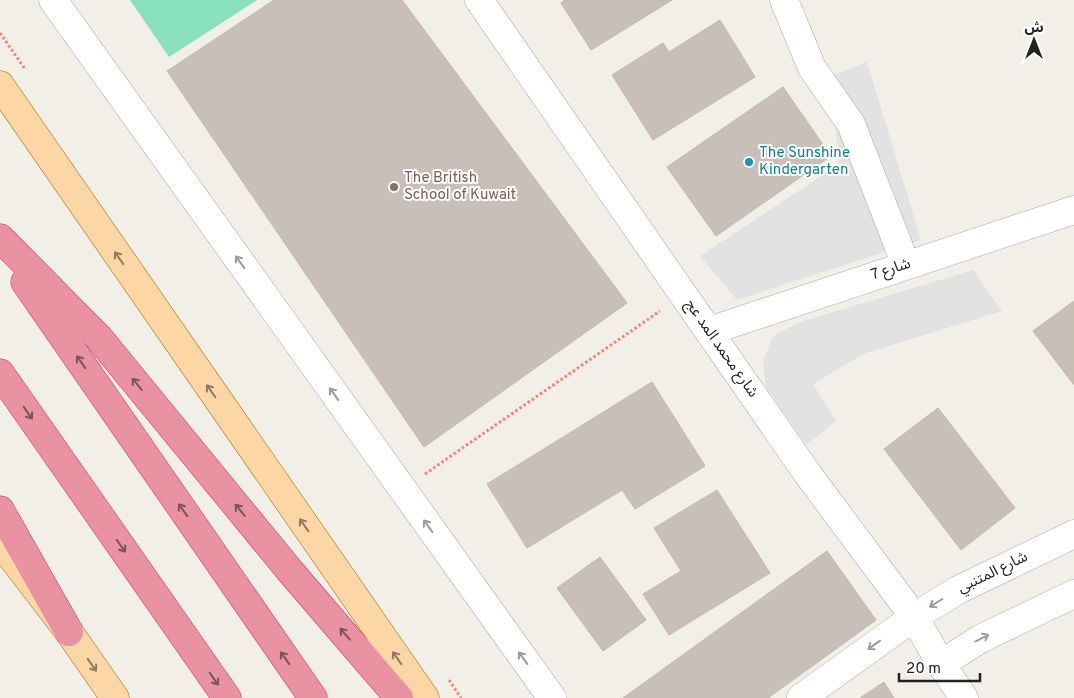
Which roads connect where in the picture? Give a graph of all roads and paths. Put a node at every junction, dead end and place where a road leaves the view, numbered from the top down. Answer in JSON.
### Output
{"nodes":[{"id":1,"x":53,"y":0,"type":"edge"},
{"id":2,"x":479,"y":0,"type":"edge"},
{"id":3,"x":784,"y":0,"type":"edge"},
{"id":4,"x":0,"y":85,"type":"edge"},
{"id":5,"x":1074,"y":210,"type":"edge"},
{"id":6,"x":0,"y":238,"type":"edge"},
{"id":7,"x":0,"y":245,"type":"edge"},
{"id":8,"x":906,"y":265,"type":"junction"},
{"id":9,"x":684,"y":295,"type":"junction"},
{"id":10,"x":709,"y":331,"type":"junction"},
{"id":11,"x":0,"y":373,"type":"edge"},
{"id":12,"x":402,"y":490,"type":"junction"},
{"id":13,"x":0,"y":510,"type":"edge"},
{"id":14,"x":1074,"y":534,"type":"edge"},
{"id":15,"x":0,"y":542,"type":"edge"},
{"id":16,"x":1074,"y":594,"type":"edge"},
{"id":17,"x":914,"y":617,"type":"junction"},
{"id":18,"x":69,"y":632,"type":"junction"},
{"id":19,"x":941,"y":664,"type":"junction"},
{"id":20,"x":115,"y":698,"type":"edge"},
{"id":21,"x":227,"y":698,"type":"edge"},
{"id":22,"x":313,"y":698,"type":"edge"},
{"id":23,"x":399,"y":698,"type":"edge"},
{"id":24,"x":425,"y":698,"type":"edge"},
{"id":25,"x":552,"y":698,"type":"edge"},
{"id":26,"x":801,"y":698,"type":"edge"},
{"id":27,"x":964,"y":698,"type":"edge"}],
"edges":[{"from":12,"to":1,"type":"street","one_way":true},
{"from":2,"to":9,"type":"street","name":"شارع محمد المد عج"},
{"from":3,"to":8,"type":"street"},
{"from":24,"to":4,"type":"main road","one_way":true},
{"from":5,"to":8,"type":"street","name":"شارع 7"},
{"from":23,"to":6,"type":"highway","one_way":true},
{"from":22,"to":7,"type":"highway","one_way":true},
{"from":8,"to":10,"type":"street","name":"شارع 7"},
{"from":9,"to":10,"type":"street","name":"شارع محمد المد عج"},
{"from":9,"to":12,"type":"path"},
{"from":10,"to":17,"type":"street","name":"شارع محمد المد عج"},
{"from":11,"to":21,"type":"highway","one_way":true},
{"from":25,"to":12,"type":"street","one_way":true},
{"from":13,"to":18,"type":"highway"},
{"from":14,"to":17,"type":"street","name":"شارع المتنبي","one_way":true},
{"from":15,"to":18,"type":"main road"},
{"from":19,"to":16,"type":"street","one_way":true},
{"from":17,"to":19,"type":"street","name":"شارع محمد المد عج"},
{"from":17,"to":26,"type":"street","name":"شارع المتنبي","one_way":true},
{"from":18,"to":20,"type":"main road","one_way":true},
{"from":19,"to":27,"type":"street","name":"شارع محمد المد عج"}]}
